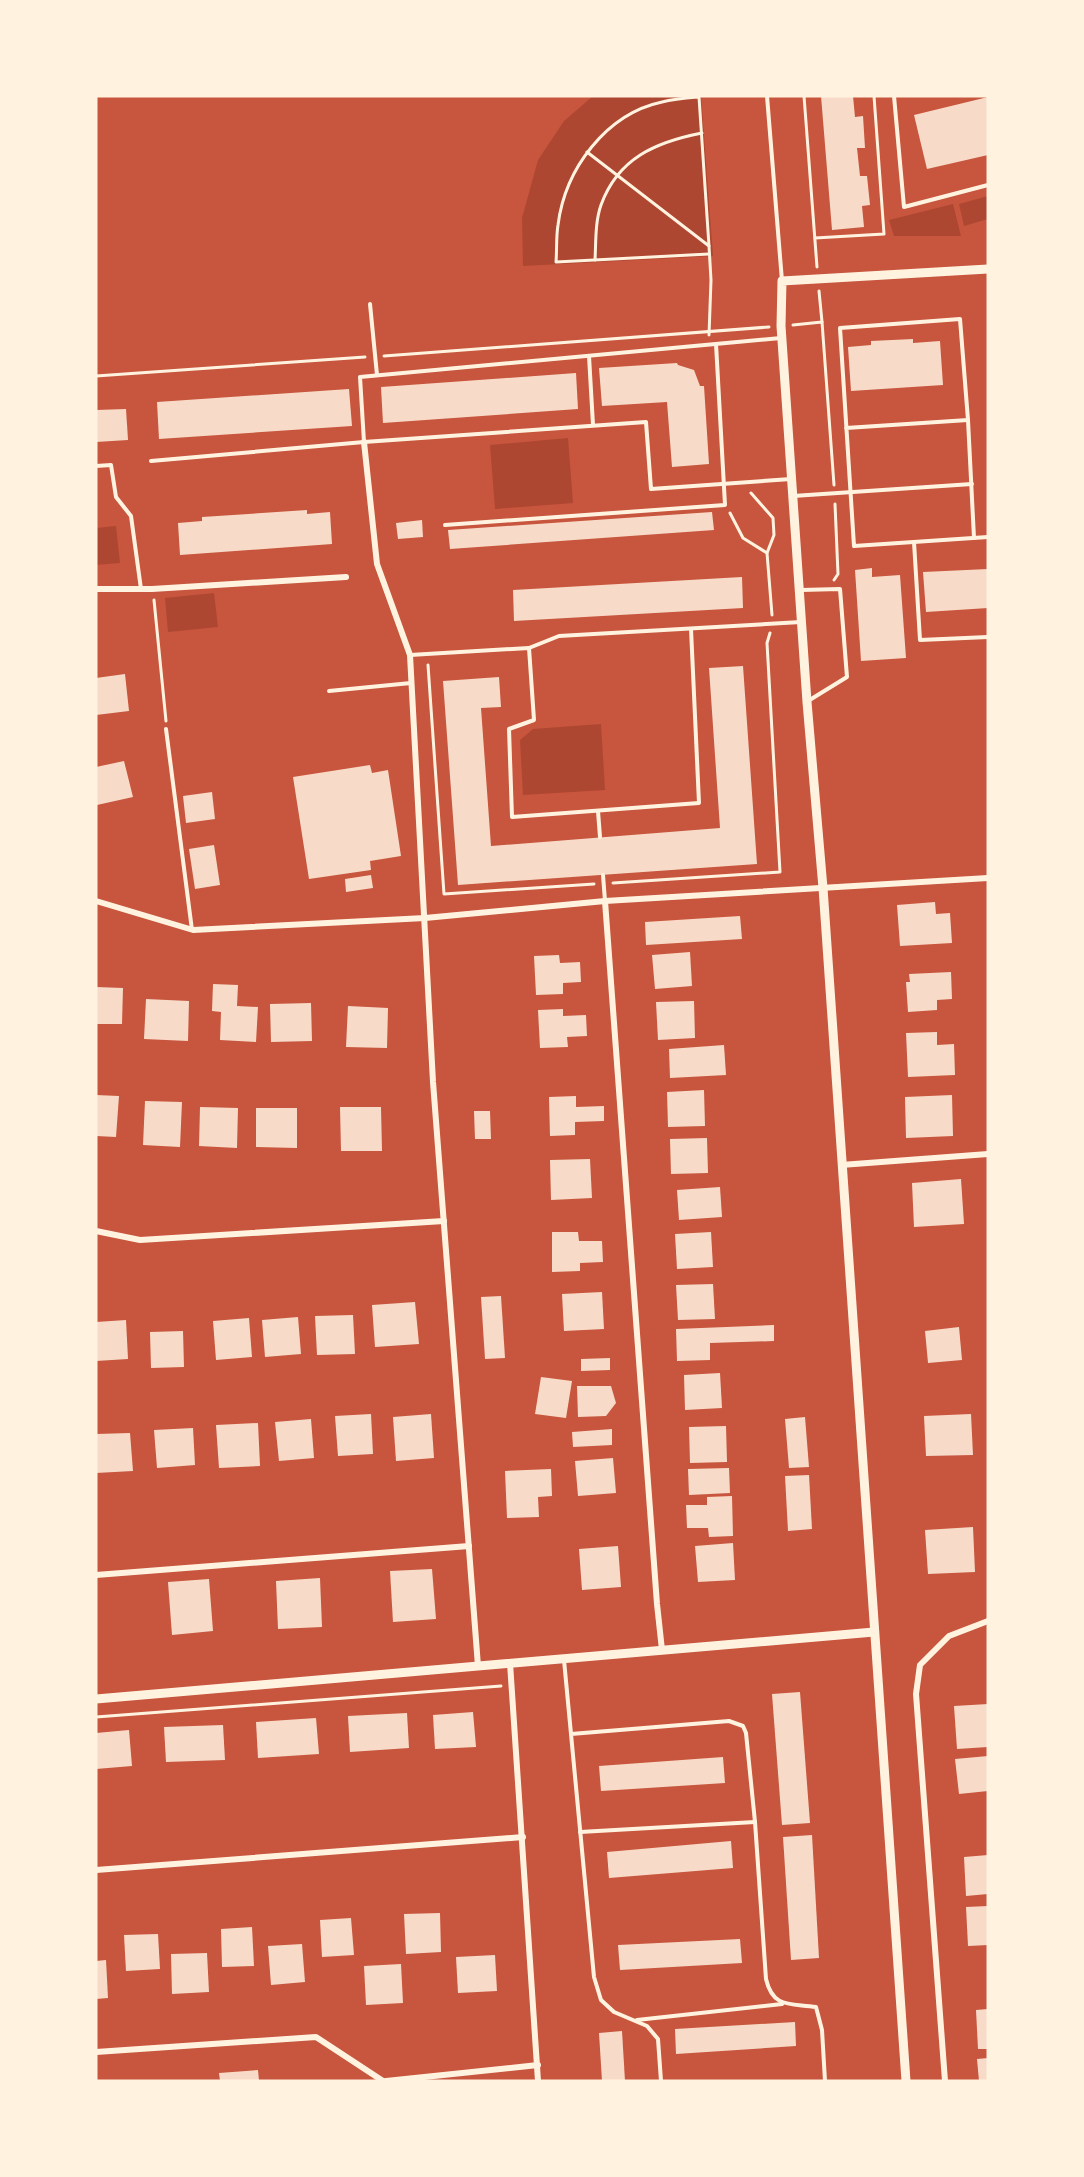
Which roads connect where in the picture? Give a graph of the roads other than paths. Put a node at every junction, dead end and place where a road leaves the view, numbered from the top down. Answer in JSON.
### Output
{"nodes":[{"id":1,"x":767,"y":96,"type":"edge"},
{"id":2,"x":894,"y":96,"type":"edge"},
{"id":3,"x":988,"y":185,"type":"edge"},
{"id":4,"x":988,"y":269,"type":"edge"},
{"id":5,"x":782,"y":281,"type":"junction"},
{"id":6,"x":370,"y":304,"type":"dead end"},
{"id":7,"x":782,"y":338,"type":"junction"},
{"id":8,"x":716,"y":344,"type":"junction"},
{"id":9,"x":589,"y":356,"type":"junction"},
{"id":10,"x":377,"y":375,"type":"junction"},
{"id":11,"x":968,"y":420,"type":"junction"},
{"id":12,"x":593,"y":425,"type":"junction"},
{"id":13,"x":846,"y":428,"type":"junction"},
{"id":14,"x":364,"y":442,"type":"junction"},
{"id":15,"x":151,"y":461,"type":"dead end"},
{"id":16,"x":96,"y":466,"type":"edge"},
{"id":17,"x":792,"y":479,"type":"junction"},
{"id":18,"x":725,"y":484,"type":"junction"},
{"id":19,"x":972,"y":484,"type":"junction"},
{"id":20,"x":850,"y":492,"type":"junction"},
{"id":21,"x":793,"y":496,"type":"junction"},
{"id":22,"x":445,"y":525,"type":"dead end"},
{"id":23,"x":988,"y":537,"type":"edge"},
{"id":24,"x":974,"y":538,"type":"junction"},
{"id":25,"x":914,"y":542,"type":"junction"},
{"id":26,"x":346,"y":577,"type":"dead end"},
{"id":27,"x":142,"y":589,"type":"junction"},
{"id":28,"x":96,"y":590,"type":"edge"},
{"id":29,"x":799,"y":590,"type":"junction"},
{"id":30,"x":802,"y":622,"type":"junction"},
{"id":31,"x":691,"y":629,"type":"junction"},
{"id":32,"x":988,"y":637,"type":"edge"},
{"id":33,"x":530,"y":648,"type":"junction"},
{"id":34,"x":411,"y":655,"type":"junction"},
{"id":35,"x":413,"y":683,"type":"junction"},
{"id":36,"x":328,"y":691,"type":"dead end"},
{"id":37,"x":807,"y":702,"type":"junction"},
{"id":38,"x":166,"y":729,"type":"road end"},
{"id":39,"x":598,"y":810,"type":"junction"},
{"id":40,"x":600,"y":837,"type":"dead end"},
{"id":41,"x":603,"y":875,"type":"dead end"},
{"id":42,"x":988,"y":878,"type":"edge"},
{"id":43,"x":823,"y":888,"type":"junction"},
{"id":44,"x":96,"y":901,"type":"edge"},
{"id":45,"x":605,"y":902,"type":"junction"},
{"id":46,"x":424,"y":918,"type":"junction"},
{"id":47,"x":193,"y":930,"type":"junction"},
{"id":48,"x":988,"y":1154,"type":"edge"},
{"id":49,"x":841,"y":1165,"type":"junction"},
{"id":50,"x":444,"y":1221,"type":"junction"},
{"id":51,"x":96,"y":1231,"type":"edge"},
{"id":52,"x":468,"y":1546,"type":"junction"},
{"id":53,"x":96,"y":1575,"type":"edge"},
{"id":54,"x":988,"y":1621,"type":"edge"},
{"id":55,"x":874,"y":1632,"type":"junction"},
{"id":56,"x":662,"y":1650,"type":"junction"},
{"id":57,"x":564,"y":1659,"type":"junction"},
{"id":58,"x":510,"y":1663,"type":"junction"},
{"id":59,"x":478,"y":1666,"type":"junction"},
{"id":60,"x":96,"y":1699,"type":"edge"},
{"id":61,"x":571,"y":1734,"type":"junction"},
{"id":62,"x":755,"y":1822,"type":"junction"},
{"id":63,"x":580,"y":1832,"type":"junction"},
{"id":64,"x":523,"y":1837,"type":"junction"},
{"id":65,"x":96,"y":1870,"type":"edge"},
{"id":66,"x":782,"y":2004,"type":"junction"},
{"id":67,"x":636,"y":2020,"type":"junction"},
{"id":68,"x":96,"y":2052,"type":"edge"},
{"id":69,"x":538,"y":2065,"type":"junction"},
{"id":70,"x":384,"y":2081,"type":"edge"},
{"id":71,"x":538,"y":2081,"type":"edge"},
{"id":72,"x":661,"y":2081,"type":"edge"},
{"id":73,"x":825,"y":2081,"type":"edge"},
{"id":74,"x":906,"y":2081,"type":"edge"},
{"id":75,"x":945,"y":2081,"type":"edge"}],
"edges":[{"from":1,"to":5,"type":"lane"},
{"from":2,"to":3,"type":"lane"},
{"from":4,"to":5,"type":"street"},
{"from":5,"to":7,"type":"street"},
{"from":6,"to":10,"type":"lane"},
{"from":7,"to":8,"type":"lane"},
{"from":7,"to":17,"type":"street"},
{"from":8,"to":9,"type":"lane"},
{"from":8,"to":18,"type":"lane"},
{"from":9,"to":10,"type":"lane"},
{"from":9,"to":12,"type":"lane"},
{"from":10,"to":14,"type":"lane"},
{"from":11,"to":13,"type":"lane"},
{"from":11,"to":13,"type":"lane"},
{"from":11,"to":19,"type":"lane"},
{"from":12,"to":14,"type":"lane"},
{"from":12,"to":18,"type":"lane"},
{"from":13,"to":20,"type":"lane"},
{"from":14,"to":15,"type":"lane"},
{"from":14,"to":34,"type":"street"},
{"from":16,"to":27,"type":"lane"},
{"from":17,"to":18,"type":"lane"},
{"from":17,"to":21,"type":"street"},
{"from":18,"to":22,"type":"lane"},
{"from":19,"to":20,"type":"lane"},
{"from":19,"to":24,"type":"lane"},
{"from":20,"to":21,"type":"lane"},
{"from":20,"to":25,"type":"lane"},
{"from":21,"to":29,"type":"street"},
{"from":23,"to":24,"type":"lane"},
{"from":24,"to":25,"type":"lane"},
{"from":25,"to":32,"type":"lane"},
{"from":26,"to":27,"type":"street"},
{"from":27,"to":28,"type":"street"},
{"from":29,"to":30,"type":"street"},
{"from":29,"to":37,"type":"lane"},
{"from":30,"to":31,"type":"lane"},
{"from":30,"to":37,"type":"street"},
{"from":31,"to":33,"type":"lane"},
{"from":31,"to":39,"type":"lane"},
{"from":33,"to":34,"type":"lane"},
{"from":33,"to":39,"type":"lane"},
{"from":34,"to":35,"type":"street"},
{"from":35,"to":36,"type":"lane"},
{"from":35,"to":46,"type":"street"},
{"from":37,"to":43,"type":"street"},
{"from":38,"to":47,"type":"lane"},
{"from":39,"to":40,"type":"lane"},
{"from":41,"to":45,"type":"lane"},
{"from":42,"to":43,"type":"street"},
{"from":43,"to":45,"type":"street"},
{"from":43,"to":49,"type":"street"},
{"from":44,"to":47,"type":"street"},
{"from":45,"to":46,"type":"street"},
{"from":45,"to":56,"type":"street"},
{"from":46,"to":47,"type":"street"},
{"from":46,"to":50,"type":"street"},
{"from":48,"to":49,"type":"street"},
{"from":49,"to":55,"type":"street"},
{"from":50,"to":51,"type":"street"},
{"from":50,"to":52,"type":"street"},
{"from":52,"to":53,"type":"street"},
{"from":52,"to":59,"type":"street"},
{"from":54,"to":75,"type":"street"},
{"from":55,"to":56,"type":"street"},
{"from":55,"to":74,"type":"street"},
{"from":56,"to":57,"type":"street"},
{"from":57,"to":58,"type":"street"},
{"from":57,"to":61,"type":"lane"},
{"from":58,"to":59,"type":"street"},
{"from":58,"to":64,"type":"street"},
{"from":59,"to":60,"type":"street"},
{"from":61,"to":62,"type":"lane"},
{"from":61,"to":63,"type":"lane"},
{"from":62,"to":63,"type":"lane"},
{"from":62,"to":66,"type":"lane"},
{"from":63,"to":67,"type":"lane"},
{"from":64,"to":65,"type":"street"},
{"from":64,"to":69,"type":"street"},
{"from":66,"to":67,"type":"lane"},
{"from":66,"to":73,"type":"lane"},
{"from":67,"to":72,"type":"lane"},
{"from":68,"to":70,"type":"street"},
{"from":69,"to":70,"type":"street"},
{"from":69,"to":71,"type":"street"}]}
